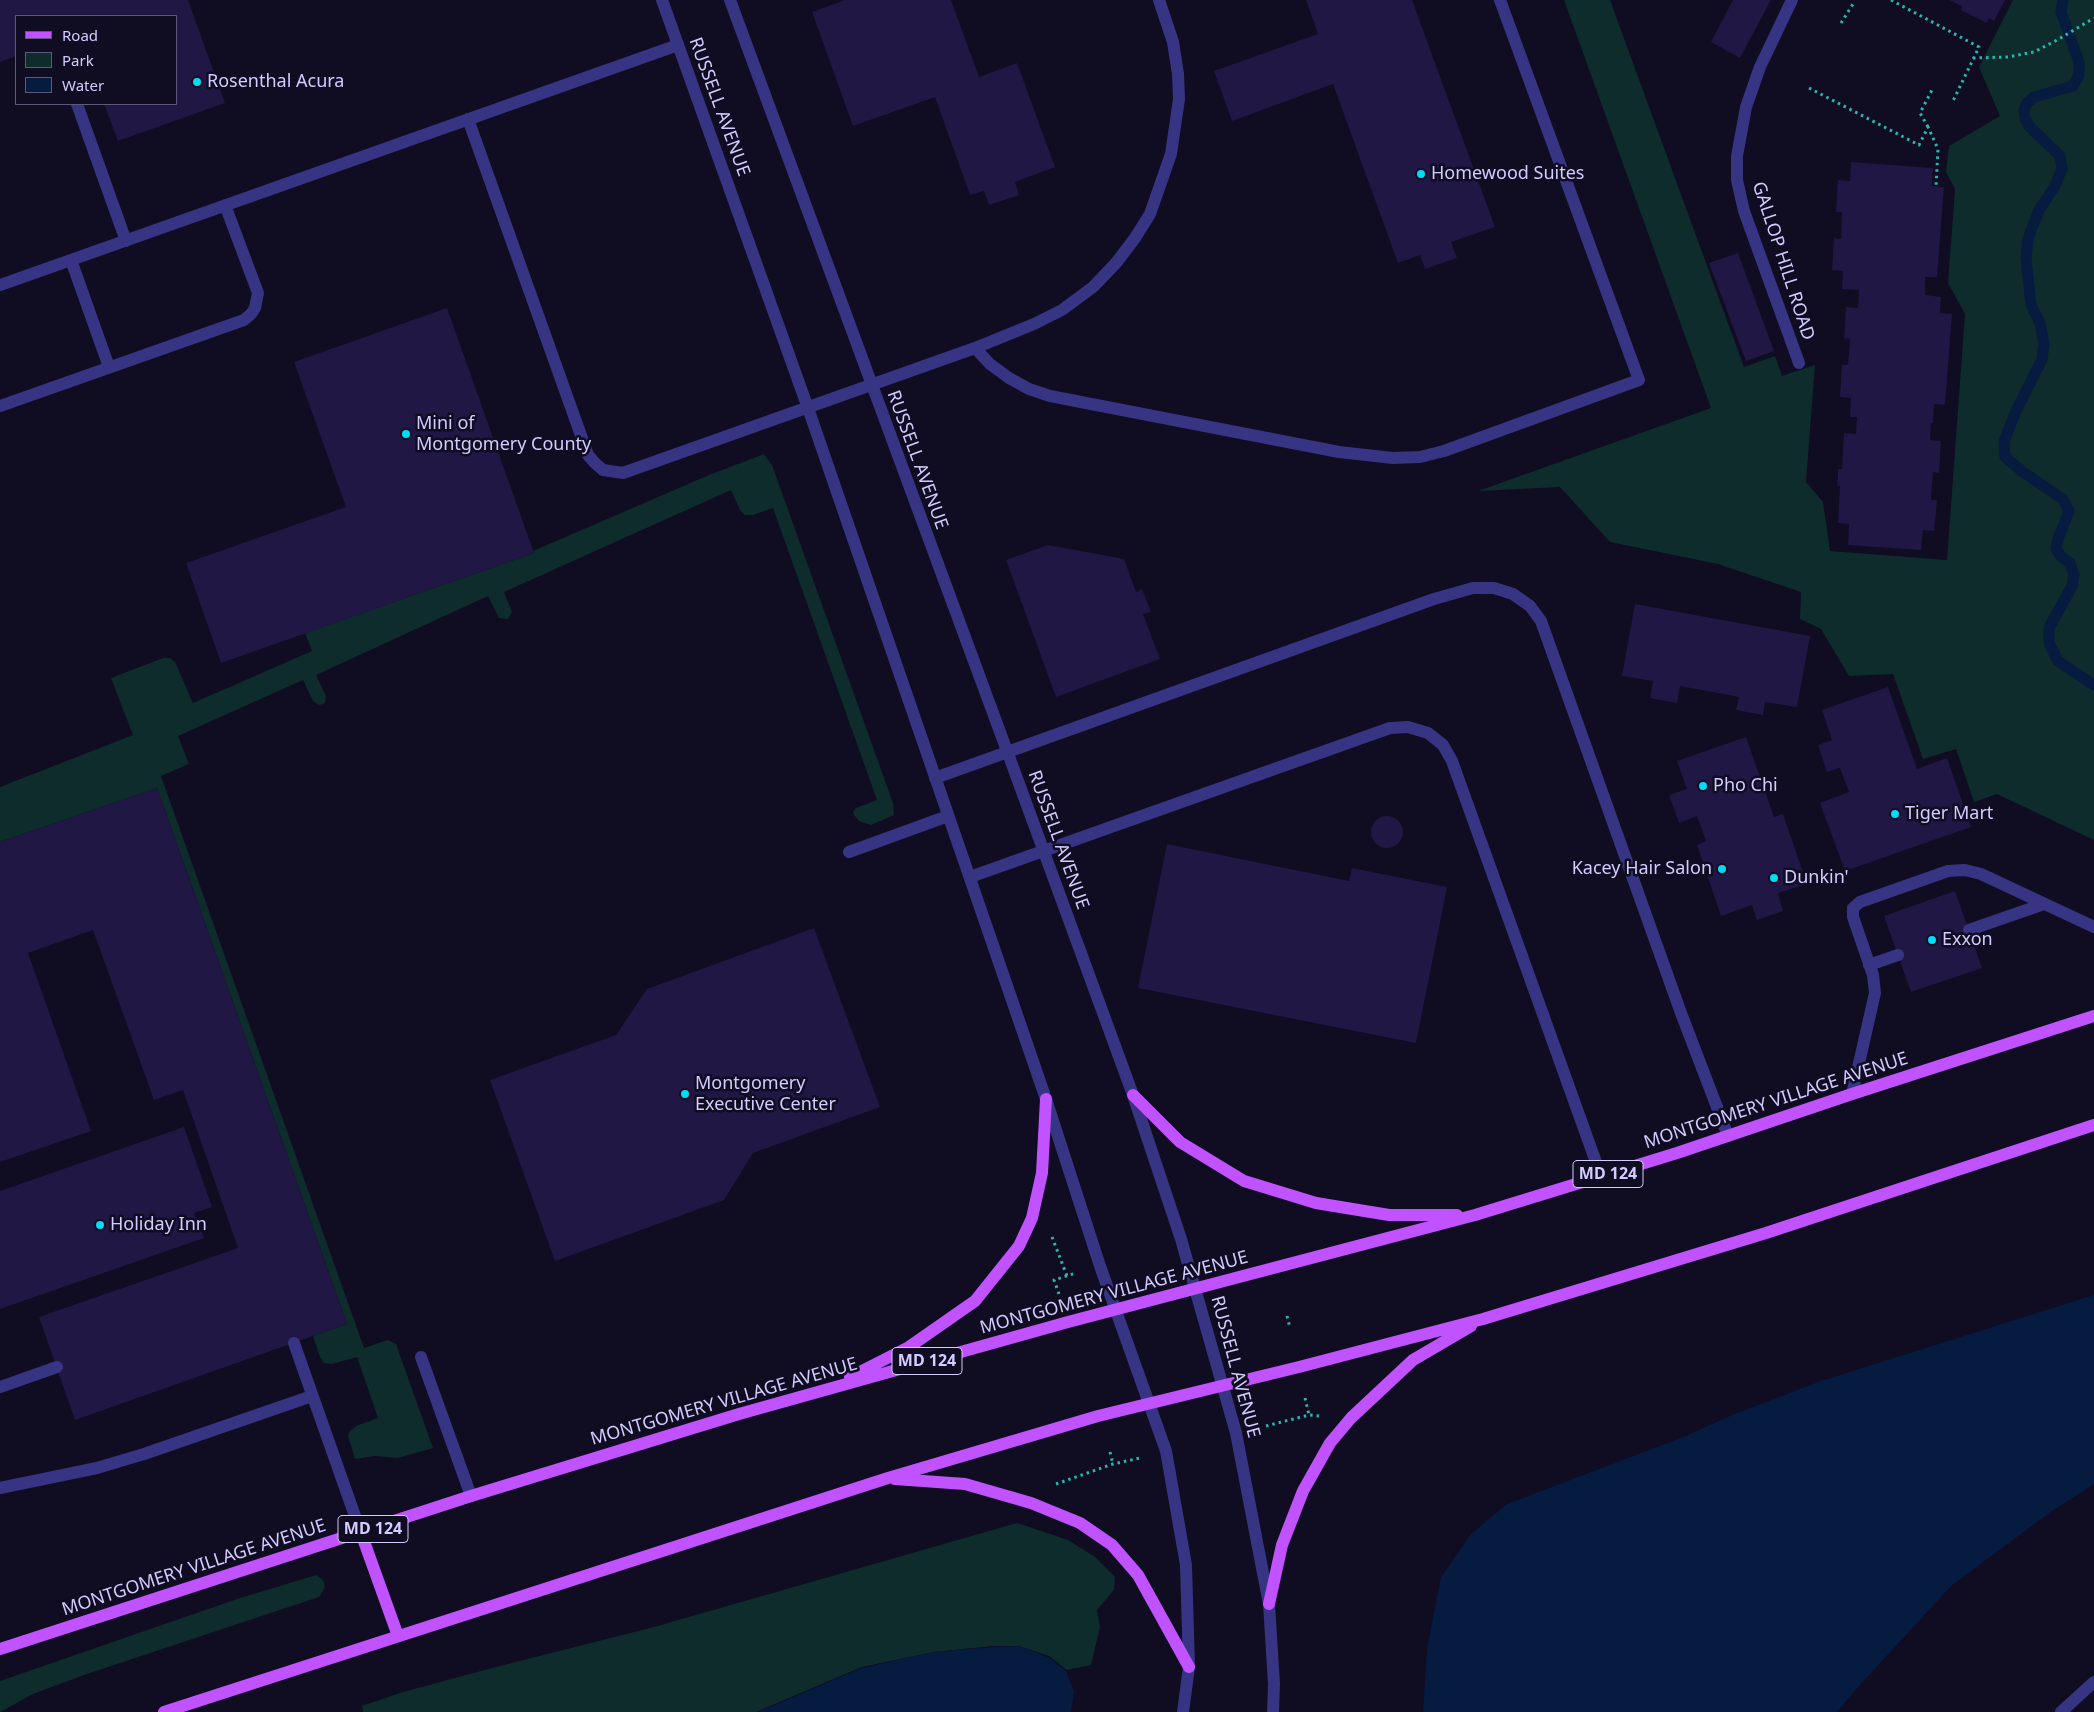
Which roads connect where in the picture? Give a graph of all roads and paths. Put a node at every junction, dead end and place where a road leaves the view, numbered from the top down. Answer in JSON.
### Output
{"nodes":[{"id":1,"x":662,"y":0,"type":"edge"},
{"id":2,"x":730,"y":0,"type":"edge"},
{"id":3,"x":1159,"y":0,"type":"edge"},
{"id":4,"x":1500,"y":0,"type":"edge"},
{"id":5,"x":1792,"y":0,"type":"edge"},
{"id":6,"x":1891,"y":0,"type":"edge"},
{"id":7,"x":1853,"y":4,"type":"dead end"},
{"id":8,"x":2094,"y":18,"type":"edge"},
{"id":9,"x":1841,"y":22,"type":"dead end"},
{"id":10,"x":678,"y":44,"type":"junction"},
{"id":11,"x":1973,"y":58,"type":"junction"},
{"id":12,"x":1809,"y":88,"type":"dead end"},
{"id":13,"x":1932,"y":90,"type":"dead end"},
{"id":14,"x":1952,"y":101,"type":"dead end"},
{"id":15,"x":77,"y":105,"type":"edge"},
{"id":16,"x":468,"y":119,"type":"junction"},
{"id":17,"x":1928,"y":127,"type":"junction"},
{"id":18,"x":1936,"y":186,"type":"dead end"},
{"id":19,"x":225,"y":205,"type":"junction"},
{"id":20,"x":126,"y":241,"type":"junction"},
{"id":21,"x":71,"y":260,"type":"junction"},
{"id":22,"x":0,"y":285,"type":"edge"},
{"id":23,"x":975,"y":348,"type":"junction"},
{"id":24,"x":1798,"y":363,"type":"dead end"},
{"id":25,"x":109,"y":368,"type":"junction"},
{"id":26,"x":871,"y":386,"type":"junction"},
{"id":27,"x":0,"y":406,"type":"edge"},
{"id":28,"x":808,"y":408,"type":"junction"},
{"id":29,"x":1008,"y":752,"type":"junction"},
{"id":30,"x":935,"y":778,"type":"junction"},
{"id":31,"x":948,"y":816,"type":"junction"},
{"id":32,"x":1042,"y":851,"type":"junction"},
{"id":33,"x":848,"y":852,"type":"dead end"},
{"id":34,"x":970,"y":877,"type":"junction"},
{"id":35,"x":2044,"y":904,"type":"junction"},
{"id":36,"x":2094,"y":927,"type":"edge"},
{"id":37,"x":1969,"y":930,"type":"dead end"},
{"id":38,"x":1898,"y":954,"type":"dead end"},
{"id":39,"x":1869,"y":965,"type":"junction"},
{"id":40,"x":2094,"y":1016,"type":"edge"},
{"id":41,"x":1852,"y":1094,"type":"junction"},
{"id":42,"x":1133,"y":1096,"type":"junction"},
{"id":43,"x":1046,"y":1099,"type":"junction"},
{"id":44,"x":2094,"y":1126,"type":"edge"},
{"id":45,"x":1728,"y":1136,"type":"junction"},
{"id":46,"x":1601,"y":1176,"type":"junction"},
{"id":47,"x":1475,"y":1215,"type":"junction"},
{"id":48,"x":1049,"y":1229,"type":"dead end"},
{"id":49,"x":1076,"y":1273,"type":"dead end"},
{"id":50,"x":1067,"y":1276,"type":"junction"},
{"id":51,"x":1195,"y":1288,"type":"junction"},
{"id":52,"x":1059,"y":1294,"type":"dead end"},
{"id":53,"x":1116,"y":1310,"type":"junction"},
{"id":54,"x":1287,"y":1316,"type":"dead end"},
{"id":55,"x":1483,"y":1319,"type":"junction"},
{"id":56,"x":1290,"y":1328,"type":"dead end"},
{"id":57,"x":294,"y":1343,"type":"dead end"},
{"id":58,"x":420,"y":1357,"type":"dead end"},
{"id":59,"x":57,"y":1367,"type":"dead end"},
{"id":60,"x":1222,"y":1385,"type":"junction"},
{"id":61,"x":0,"y":1387,"type":"edge"},
{"id":62,"x":825,"y":1390,"type":"junction"},
{"id":63,"x":312,"y":1396,"type":"junction"},
{"id":64,"x":1305,"y":1398,"type":"dead end"},
{"id":65,"x":1148,"y":1403,"type":"junction"},
{"id":66,"x":1266,"y":1426,"type":"dead end"},
{"id":67,"x":1110,"y":1452,"type":"dead end"},
{"id":68,"x":1140,"y":1458,"type":"dead end"},
{"id":69,"x":1114,"y":1464,"type":"junction"},
{"id":70,"x":888,"y":1478,"type":"junction"},
{"id":71,"x":1050,"y":1486,"type":"dead end"},
{"id":72,"x":0,"y":1488,"type":"edge"},
{"id":73,"x":471,"y":1496,"type":"junction"},
{"id":74,"x":361,"y":1533,"type":"junction"},
{"id":75,"x":1269,"y":1604,"type":"junction"},
{"id":76,"x":398,"y":1636,"type":"junction"},
{"id":77,"x":0,"y":1649,"type":"edge"},
{"id":78,"x":1189,"y":1667,"type":"junction"},
{"id":79,"x":2094,"y":1682,"type":"edge"},
{"id":80,"x":164,"y":1712,"type":"edge"},
{"id":81,"x":1183,"y":1712,"type":"edge"},
{"id":82,"x":1273,"y":1712,"type":"edge"},
{"id":83,"x":2061,"y":1712,"type":"edge"}],
"edges":[{"from":1,"to":10,"type":"street","name":"RUSSELL AVENUE"},
{"from":2,"to":26,"type":"street","name":"RUSSELL AVENUE"},
{"from":3,"to":23,"type":"street"},
{"from":4,"to":23,"type":"street"},
{"from":5,"to":24,"type":"street","name":"GALLOP HILL ROAD"},
{"from":6,"to":11,"type":"path"},
{"from":7,"to":9,"type":"path"},
{"from":8,"to":11,"type":"path"},
{"from":10,"to":16,"type":"street"},
{"from":10,"to":28,"type":"street","name":"RUSSELL AVENUE"},
{"from":11,"to":14,"type":"path"},
{"from":12,"to":17,"type":"path"},
{"from":13,"to":17,"type":"path"},
{"from":15,"to":20,"type":"street"},
{"from":16,"to":19,"type":"street"},
{"from":16,"to":28,"type":"street"},
{"from":17,"to":18,"type":"path"},
{"from":19,"to":20,"type":"street"},
{"from":19,"to":25,"type":"street"},
{"from":20,"to":21,"type":"street"},
{"from":21,"to":22,"type":"street"},
{"from":21,"to":25,"type":"street"},
{"from":23,"to":26,"type":"street"},
{"from":25,"to":27,"type":"street"},
{"from":26,"to":28,"type":"street"},
{"from":26,"to":29,"type":"street","name":"RUSSELL AVENUE"},
{"from":28,"to":30,"type":"street","name":"RUSSELL AVENUE"},
{"from":29,"to":30,"type":"street"},
{"from":29,"to":32,"type":"street","name":"RUSSELL AVENUE"},
{"from":29,"to":45,"type":"street"},
{"from":30,"to":31,"type":"street","name":"RUSSELL AVENUE"},
{"from":31,"to":33,"type":"street"},
{"from":31,"to":34,"type":"street","name":"RUSSELL AVENUE"},
{"from":32,"to":34,"type":"street"},
{"from":32,"to":42,"type":"street","name":"RUSSELL AVENUE"},
{"from":32,"to":46,"type":"street"},
{"from":34,"to":43,"type":"street","name":"RUSSELL AVENUE"},
{"from":35,"to":36,"type":"street"},
{"from":35,"to":37,"type":"street"},
{"from":35,"to":39,"type":"street"},
{"from":38,"to":39,"type":"street"},
{"from":39,"to":41,"type":"street"},
{"from":40,"to":41,"type":"main road","name":"MONTGOMERY VILLAGE AVENUE","number":"MD 124"},
{"from":41,"to":45,"type":"main road","name":"MONTGOMERY VILLAGE AVENUE","number":"MD 124"},
{"from":42,"to":47,"type":"main road"},
{"from":42,"to":51,"type":"street","name":"RUSSELL AVENUE"},
{"from":43,"to":53,"type":"street","name":"RUSSELL AVENUE"},
{"from":43,"to":62,"type":"main road"},
{"from":44,"to":55,"type":"main road"},
{"from":45,"to":46,"type":"main road","name":"MONTGOMERY VILLAGE AVENUE","number":"MD 124"},
{"from":46,"to":47,"type":"main road","name":"MONTGOMERY VILLAGE AVENUE","number":"MD 124"},
{"from":47,"to":51,"type":"main road","name":"MONTGOMERY VILLAGE AVENUE","number":"MD 124"},
{"from":48,"to":50,"type":"path"},
{"from":49,"to":50,"type":"path"},
{"from":50,"to":52,"type":"path"},
{"from":51,"to":53,"type":"main road","name":"MONTGOMERY VILLAGE AVENUE","number":"MD 124"},
{"from":51,"to":60,"type":"street","name":"RUSSELL AVENUE"},
{"from":53,"to":62,"type":"main road","name":"MONTGOMERY VILLAGE AVENUE","number":"MD 124"},
{"from":53,"to":65,"type":"street","name":"RUSSELL AVENUE"},
{"from":54,"to":56,"type":"path"},
{"from":55,"to":60,"type":"main road"},
{"from":55,"to":75,"type":"main road"},
{"from":57,"to":63,"type":"street"},
{"from":58,"to":73,"type":"street"},
{"from":59,"to":61,"type":"street"},
{"from":60,"to":65,"type":"main road"},
{"from":60,"to":75,"type":"street","name":"RUSSELL AVENUE"},
{"from":62,"to":73,"type":"main road","name":"MONTGOMERY VILLAGE AVENUE","number":"MD 124"},
{"from":63,"to":72,"type":"street"},
{"from":63,"to":74,"type":"street"},
{"from":64,"to":66,"type":"path"},
{"from":65,"to":70,"type":"main road"},
{"from":65,"to":78,"type":"street","name":"RUSSELL AVENUE"},
{"from":67,"to":69,"type":"path"},
{"from":68,"to":69,"type":"path"},
{"from":69,"to":71,"type":"path"},
{"from":70,"to":76,"type":"main road"},
{"from":70,"to":78,"type":"main road"},
{"from":73,"to":74,"type":"main road","name":"MONTGOMERY VILLAGE AVENUE","number":"MD 124"},
{"from":74,"to":76,"type":"main road"},
{"from":74,"to":77,"type":"main road","name":"MONTGOMERY VILLAGE AVENUE","number":"MD 124"},
{"from":75,"to":82,"type":"street","name":"RUSSELL AVENUE"},
{"from":76,"to":80,"type":"main road"},
{"from":78,"to":81,"type":"street","name":"RUSSELL AVENUE"},
{"from":79,"to":83,"type":"street"}]}
